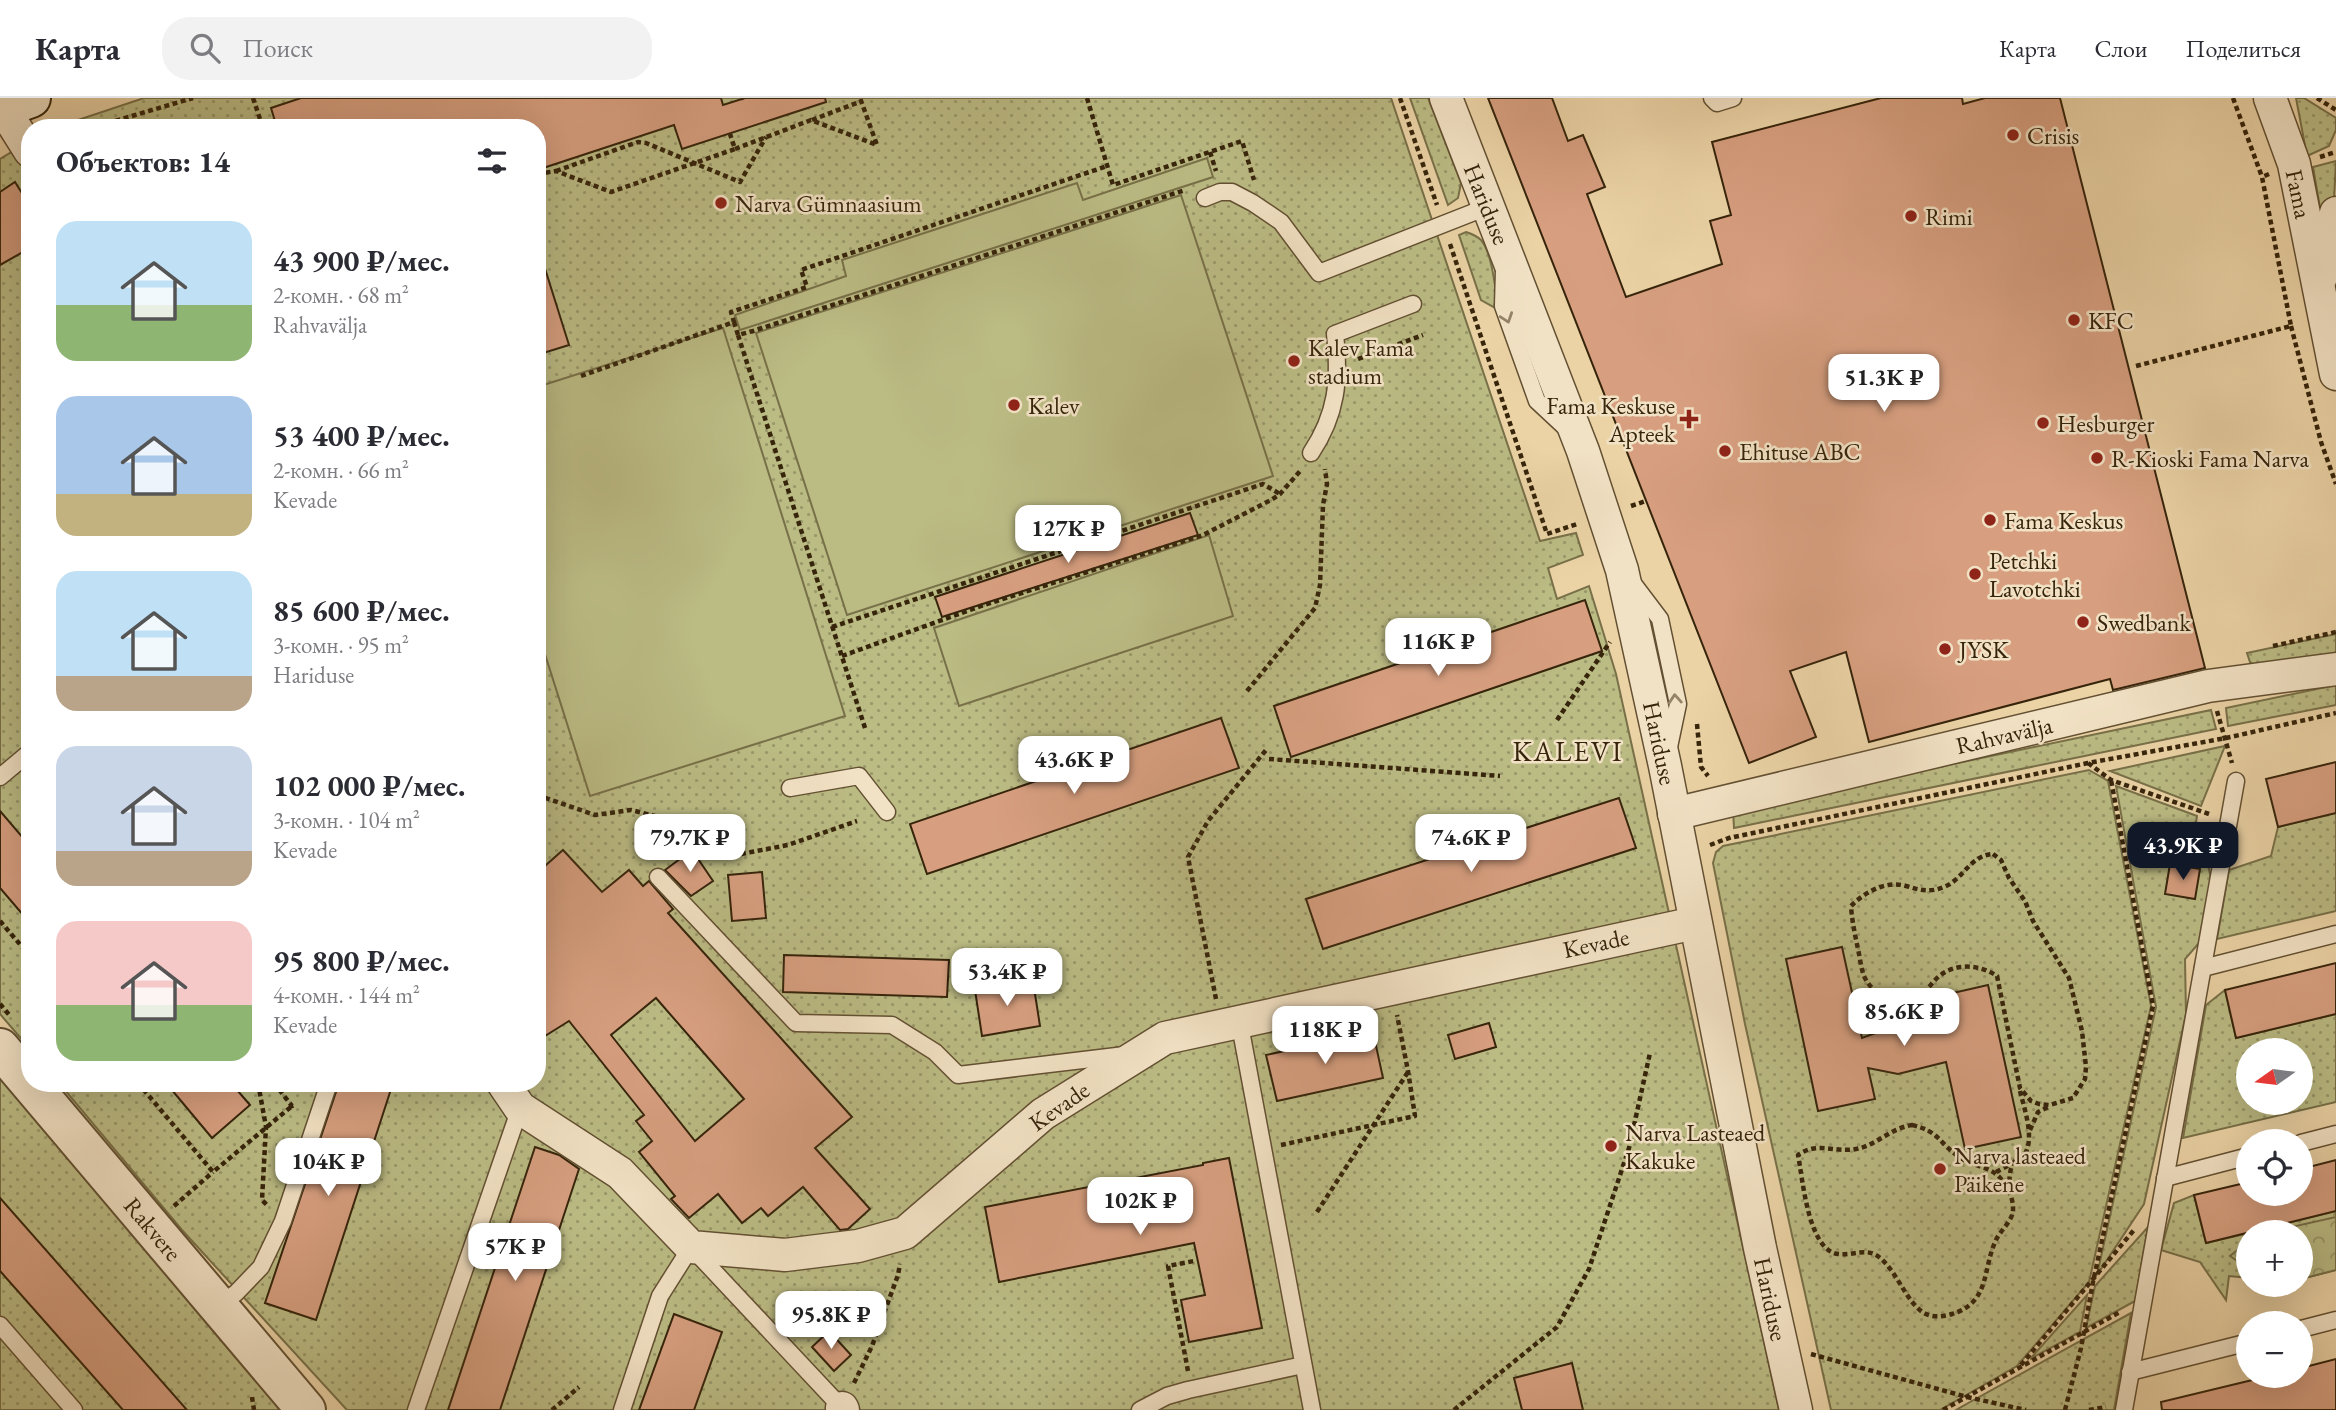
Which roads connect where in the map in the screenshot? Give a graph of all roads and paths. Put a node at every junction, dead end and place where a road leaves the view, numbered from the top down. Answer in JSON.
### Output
{"nodes":[{"id":1,"x":193,"y":98,"type":"edge"},
{"id":2,"x":253,"y":98,"type":"edge"},
{"id":3,"x":1087,"y":98,"type":"edge"},
{"id":4,"x":1400,"y":98,"type":"edge"},
{"id":5,"x":1446,"y":98,"type":"edge"},
{"id":6,"x":1712,"y":98,"type":"edge"},
{"id":7,"x":1733,"y":98,"type":"edge"},
{"id":8,"x":2233,"y":98,"type":"edge"},
{"id":9,"x":2270,"y":98,"type":"edge"},
{"id":10,"x":2317,"y":98,"type":"edge"},
{"id":11,"x":861,"y":100,"type":"edge"},
{"id":12,"x":11,"y":105,"type":"edge"},
{"id":13,"x":2336,"y":110,"type":"edge"},
{"id":14,"x":122,"y":119,"type":"edge"},
{"id":15,"x":260,"y":119,"type":"edge"},
{"id":16,"x":811,"y":120,"type":"junction"},
{"id":17,"x":21,"y":129,"type":"edge"},
{"id":18,"x":730,"y":134,"type":"dead end"},
{"id":19,"x":766,"y":137,"type":"junction"},
{"id":20,"x":735,"y":149,"type":"junction"},
{"id":21,"x":1210,"y":152,"type":"junction"},
{"id":22,"x":2336,"y":152,"type":"edge"},
{"id":23,"x":693,"y":163,"type":"junction"},
{"id":24,"x":2294,"y":164,"type":"junction"},
{"id":25,"x":1107,"y":166,"type":"junction"},
{"id":26,"x":556,"y":172,"type":"junction"},
{"id":27,"x":546,"y":173,"type":"edge"},
{"id":28,"x":2262,"y":177,"type":"junction"},
{"id":29,"x":1219,"y":179,"type":"dead end"},
{"id":30,"x":1199,"y":193,"type":"joint"},
{"id":31,"x":1487,"y":207,"type":"junction"},
{"id":32,"x":1264,"y":211,"type":"junction"},
{"id":33,"x":2336,"y":213,"type":"edge"},
{"id":34,"x":1444,"y":225,"type":"junction"},
{"id":35,"x":2319,"y":289,"type":"junction"},
{"id":36,"x":1413,"y":304,"type":"dead end"},
{"id":37,"x":734,"y":322,"type":"junction"},
{"id":38,"x":2291,"y":326,"type":"junction"},
{"id":39,"x":738,"y":335,"type":"junction"},
{"id":40,"x":1423,"y":335,"type":"dead end"},
{"id":41,"x":2136,"y":366,"type":"dead end"},
{"id":42,"x":1356,"y":369,"type":"dead end"},
{"id":43,"x":2336,"y":374,"type":"edge"},
{"id":44,"x":581,"y":376,"type":"dead end"},
{"id":45,"x":1311,"y":453,"type":"joint"},
{"id":46,"x":1329,"y":460,"type":"dead end"},
{"id":47,"x":2336,"y":484,"type":"edge"},
{"id":48,"x":1280,"y":494,"type":"junction"},
{"id":49,"x":1584,"y":522,"type":"dead end"},
{"id":50,"x":832,"y":627,"type":"junction"},
{"id":51,"x":1616,"y":633,"type":"dead end"},
{"id":52,"x":842,"y":656,"type":"junction"},
{"id":53,"x":2336,"y":669,"type":"edge"},
{"id":54,"x":2208,"y":686,"type":"junction"},
{"id":55,"x":1247,"y":691,"type":"dead end"},
{"id":56,"x":2336,"y":713,"type":"edge"},
{"id":57,"x":1557,"y":720,"type":"dead end"},
{"id":58,"x":866,"y":731,"type":"dead end"},
{"id":59,"x":2226,"y":738,"type":"junction"},
{"id":60,"x":1266,"y":750,"type":"dead end"},
{"id":61,"x":21,"y":759,"type":"edge"},
{"id":62,"x":1269,"y":759,"type":"dead end"},
{"id":63,"x":2088,"y":763,"type":"junction"},
{"id":64,"x":0,"y":776,"type":"edge"},
{"id":65,"x":1500,"y":776,"type":"dead end"},
{"id":66,"x":2111,"y":780,"type":"junction"},
{"id":67,"x":2236,"y":781,"type":"joint"},
{"id":68,"x":790,"y":788,"type":"dead end"},
{"id":69,"x":546,"y":799,"type":"edge"},
{"id":70,"x":887,"y":812,"type":"dead end"},
{"id":71,"x":1674,"y":814,"type":"junction"},
{"id":72,"x":2229,"y":820,"type":"junction"},
{"id":73,"x":857,"y":821,"type":"dead end"},
{"id":74,"x":1734,"y":838,"type":"dead end"},
{"id":75,"x":658,"y":877,"type":"dead end"},
{"id":76,"x":0,"y":920,"type":"edge"},
{"id":77,"x":1695,"y":923,"type":"junction"},
{"id":78,"x":2336,"y":934,"type":"edge"},
{"id":79,"x":21,"y":945,"type":"edge"},
{"id":80,"x":2203,"y":968,"type":"junction"},
{"id":81,"x":1391,"y":987,"type":"junction"},
{"id":82,"x":1230,"y":1022,"type":"junction"},
{"id":83,"x":0,"y":1048,"type":"edge"},
{"id":84,"x":1141,"y":1053,"type":"junction"},
{"id":85,"x":1650,"y":1053,"type":"dead end"},
{"id":86,"x":1408,"y":1071,"type":"junction"},
{"id":87,"x":21,"y":1073,"type":"edge"},
{"id":88,"x":2020,"y":1088,"type":"junction"},
{"id":89,"x":37,"y":1092,"type":"edge"},
{"id":90,"x":146,"y":1092,"type":"edge"},
{"id":91,"x":260,"y":1092,"type":"edge"},
{"id":92,"x":281,"y":1092,"type":"edge"},
{"id":93,"x":325,"y":1092,"type":"edge"},
{"id":94,"x":327,"y":1092,"type":"edge"},
{"id":95,"x":511,"y":1096,"type":"edge"},
{"id":96,"x":2050,"y":1105,"type":"junction"},
{"id":97,"x":292,"y":1106,"type":"junction"},
{"id":98,"x":1373,"y":1126,"type":"junction"},
{"id":99,"x":266,"y":1127,"type":"junction"},
{"id":100,"x":2029,"y":1133,"type":"junction"},
{"id":101,"x":2336,"y":1134,"type":"edge"},
{"id":102,"x":2313,"y":1140,"type":"edge"},
{"id":103,"x":1263,"y":1149,"type":"junction"},
{"id":104,"x":2236,"y":1159,"type":"edge"},
{"id":105,"x":2014,"y":1162,"type":"junction"},
{"id":106,"x":213,"y":1172,"type":"junction"},
{"id":107,"x":1996,"y":1172,"type":"junction"},
{"id":108,"x":2165,"y":1178,"type":"junction"},
{"id":109,"x":2010,"y":1194,"type":"junction"},
{"id":110,"x":2162,"y":1196,"type":"junction"},
{"id":111,"x":169,"y":1210,"type":"dead end"},
{"id":112,"x":1317,"y":1212,"type":"dead end"},
{"id":113,"x":283,"y":1221,"type":"junction"},
{"id":114,"x":905,"y":1233,"type":"junction"},
{"id":115,"x":691,"y":1247,"type":"junction"},
{"id":116,"x":1194,"y":1261,"type":"dead end"},
{"id":117,"x":2093,"y":1282,"type":"junction"},
{"id":118,"x":2143,"y":1299,"type":"junction"},
{"id":119,"x":218,"y":1306,"type":"junction"},
{"id":120,"x":2336,"y":1320,"type":"edge"},
{"id":121,"x":0,"y":1325,"type":"edge"},
{"id":122,"x":2313,"y":1326,"type":"edge"},
{"id":123,"x":2083,"y":1334,"type":"junction"},
{"id":124,"x":2236,"y":1345,"type":"edge"},
{"id":125,"x":1810,"y":1353,"type":"dead end"},
{"id":126,"x":1303,"y":1365,"type":"junction"},
{"id":127,"x":2018,"y":1369,"type":"junction"},
{"id":128,"x":2130,"y":1372,"type":"junction"},
{"id":129,"x":579,"y":1387,"type":"dead end"},
{"id":130,"x":1192,"y":1389,"type":"junction"},
{"id":131,"x":1967,"y":1398,"type":"junction"},
{"id":132,"x":834,"y":1406,"type":"edge"},
{"id":133,"x":74,"y":1410,"type":"edge"},
{"id":134,"x":306,"y":1410,"type":"edge"},
{"id":135,"x":416,"y":1410,"type":"edge"},
{"id":136,"x":552,"y":1410,"type":"edge"},
{"id":137,"x":622,"y":1410,"type":"edge"},
{"id":138,"x":1140,"y":1410,"type":"edge"},
{"id":139,"x":1312,"y":1410,"type":"edge"},
{"id":140,"x":1454,"y":1410,"type":"edge"},
{"id":141,"x":1796,"y":1410,"type":"edge"},
{"id":142,"x":1943,"y":1410,"type":"edge"},
{"id":143,"x":2025,"y":1410,"type":"edge"},
{"id":144,"x":2065,"y":1410,"type":"edge"},
{"id":145,"x":2124,"y":1410,"type":"edge"}],
"edges":[{"from":1,"to":14,"type":"path"},
{"from":2,"to":15,"type":"path"},
{"from":3,"to":25,"type":"path"},
{"from":4,"to":34,"type":"path"},
{"from":5,"to":31,"type":"street","name":"Hariduse"},
{"from":6,"to":7,"type":"lane"},
{"from":8,"to":28,"type":"path"},
{"from":9,"to":24,"type":"street","name":"Fama"},
{"from":10,"to":13,"type":"path"},
{"from":11,"to":16,"type":"path"},
{"from":11,"to":16,"type":"path"},
{"from":12,"to":17,"type":"street"},
{"from":16,"to":19,"type":"path"},
{"from":18,"to":20,"type":"path"},
{"from":19,"to":20,"type":"path"},
{"from":19,"to":23,"type":"path"},
{"from":20,"to":23,"type":"path"},
{"from":21,"to":25,"type":"path"},
{"from":21,"to":29,"type":"path"},
{"from":21,"to":32,"type":"path"},
{"from":22,"to":24,"type":"path"},
{"from":23,"to":26,"type":"path"},
{"from":23,"to":26,"type":"path"},
{"from":24,"to":28,"type":"path"},
{"from":24,"to":35,"type":"street","name":"Fama"},
{"from":25,"to":37,"type":"path"},
{"from":26,"to":27,"type":"path"},
{"from":28,"to":38,"type":"path"},
{"from":30,"to":32,"type":"lane"},
{"from":30,"to":39,"type":"path"},
{"from":31,"to":34,"type":"lane"},
{"from":31,"to":71,"type":"street","name":"Hariduse"},
{"from":32,"to":34,"type":"lane"},
{"from":33,"to":35,"type":"street"},
{"from":34,"to":49,"type":"path"},
{"from":35,"to":43,"type":"street","name":"Fama"},
{"from":36,"to":45,"type":"lane"},
{"from":37,"to":39,"type":"path"},
{"from":37,"to":44,"type":"path"},
{"from":38,"to":41,"type":"path"},
{"from":38,"to":47,"type":"path"},
{"from":39,"to":50,"type":"path"},
{"from":40,"to":42,"type":"path"},
{"from":45,"to":48,"type":"path"},
{"from":46,"to":55,"type":"path"},
{"from":48,"to":50,"type":"path"},
{"from":48,"to":52,"type":"path"},
{"from":50,"to":52,"type":"path"},
{"from":51,"to":57,"type":"path"},
{"from":52,"to":58,"type":"path"},
{"from":53,"to":54,"type":"street","name":"Rahvavälja"},
{"from":54,"to":59,"type":"path"},
{"from":54,"to":71,"type":"street","name":"Rahvavälja"},
{"from":56,"to":59,"type":"path"},
{"from":59,"to":63,"type":"path"},
{"from":59,"to":67,"type":"path"},
{"from":60,"to":82,"type":"path"},
{"from":61,"to":64,"type":"lane"},
{"from":62,"to":65,"type":"path"},
{"from":63,"to":66,"type":"path"},
{"from":63,"to":74,"type":"path"},
{"from":66,"to":72,"type":"path"},
{"from":66,"to":117,"type":"path"},
{"from":67,"to":72,"type":"lane"},
{"from":68,"to":70,"type":"lane"},
{"from":69,"to":73,"type":"path"},
{"from":71,"to":77,"type":"street","name":"Hariduse"},
{"from":72,"to":80,"type":"lane"},
{"from":75,"to":84,"type":"lane"},
{"from":76,"to":79,"type":"path"},
{"from":77,"to":81,"type":"street","name":"Kevade"},
{"from":77,"to":141,"type":"street","name":"Hariduse"},
{"from":78,"to":80,"type":"lane"},
{"from":80,"to":108,"type":"lane"},
{"from":81,"to":82,"type":"street","name":"Kevade"},
{"from":81,"to":86,"type":"path"},
{"from":82,"to":84,"type":"street","name":"Kevade"},
{"from":82,"to":103,"type":"lane"},
{"from":83,"to":87,"type":"street","name":"Rakvere"},
{"from":84,"to":114,"type":"street","name":"Kevade"},
{"from":85,"to":140,"type":"path"},
{"from":86,"to":98,"type":"path"},
{"from":86,"to":98,"type":"path"},
{"from":88,"to":96,"type":"path"},
{"from":88,"to":96,"type":"path"},
{"from":88,"to":100,"type":"path"},
{"from":89,"to":119,"type":"street","name":"Rakvere"},
{"from":90,"to":106,"type":"path"},
{"from":91,"to":99,"type":"path"},
{"from":92,"to":97,"type":"path"},
{"from":93,"to":97,"type":"path"},
{"from":94,"to":113,"type":"lane"},
{"from":95,"to":115,"type":"street"},
{"from":95,"to":135,"type":"lane"},
{"from":96,"to":100,"type":"path"},
{"from":97,"to":99,"type":"path"},
{"from":98,"to":103,"type":"path"},
{"from":98,"to":112,"type":"path"},
{"from":99,"to":106,"type":"path"},
{"from":99,"to":113,"type":"path"},
{"from":100,"to":105,"type":"path"},
{"from":101,"to":102,"type":"lane"},
{"from":103,"to":126,"type":"lane"},
{"from":104,"to":108,"type":"lane"},
{"from":105,"to":107,"type":"path"},
{"from":105,"to":109,"type":"path"},
{"from":106,"to":111,"type":"path"},
{"from":107,"to":109,"type":"path"},
{"from":107,"to":109,"type":"path"},
{"from":108,"to":110,"type":"lane"},
{"from":110,"to":117,"type":"path"},
{"from":110,"to":118,"type":"lane"},
{"from":113,"to":119,"type":"lane"},
{"from":114,"to":115,"type":"street","name":"Kevade"},
{"from":114,"to":132,"type":"path"},
{"from":115,"to":132,"type":"lane"},
{"from":115,"to":137,"type":"lane"},
{"from":116,"to":130,"type":"path"},
{"from":117,"to":123,"type":"path"},
{"from":117,"to":127,"type":"path"},
{"from":118,"to":123,"type":"path"},
{"from":118,"to":128,"type":"lane"},
{"from":119,"to":134,"type":"street","name":"Rakvere"},
{"from":120,"to":122,"type":"lane"},
{"from":121,"to":133,"type":"lane"},
{"from":123,"to":127,"type":"path"},
{"from":123,"to":144,"type":"path"},
{"from":124,"to":128,"type":"lane"},
{"from":125,"to":131,"type":"path"},
{"from":126,"to":130,"type":"lane"},
{"from":126,"to":139,"type":"lane"},
{"from":127,"to":131,"type":"path"},
{"from":128,"to":145,"type":"lane"},
{"from":129,"to":136,"type":"path"},
{"from":130,"to":138,"type":"lane"},
{"from":131,"to":142,"type":"path"},
{"from":131,"to":143,"type":"path"}]}
